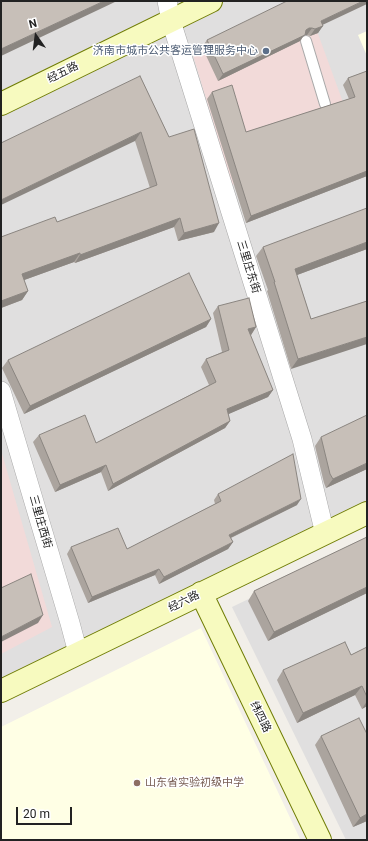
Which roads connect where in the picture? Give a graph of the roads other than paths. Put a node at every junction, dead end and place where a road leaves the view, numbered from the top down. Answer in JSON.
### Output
{"nodes":[{"id":1,"x":211,"y":1,"type":"edge"},
{"id":2,"x":169,"y":11,"type":"edge"},
{"id":3,"x":306,"y":41,"type":"edge"},
{"id":4,"x":1,"y":104,"type":"edge"},
{"id":5,"x":325,"y":104,"type":"dead end"},
{"id":6,"x":1,"y":391,"type":"edge"},
{"id":7,"x":367,"y":513,"type":"edge"},
{"id":8,"x":325,"y":534,"type":"junction"},
{"id":9,"x":201,"y":593,"type":"junction"},
{"id":10,"x":78,"y":653,"type":"junction"},
{"id":11,"x":1,"y":691,"type":"edge"},
{"id":12,"x":320,"y":840,"type":"edge"}],
"edges":[{"from":1,"to":2,"type":"street","name":"经五路"},
{"from":2,"to":4,"type":"street","name":"经五路"},
{"from":2,"to":8,"type":"street","name":"三里庄东街"},
{"from":3,"to":5,"type":"lane"},
{"from":6,"to":10,"type":"street","name":"三里庄西街"},
{"from":7,"to":8,"type":"street","name":"经六路"},
{"from":8,"to":9,"type":"street","name":"经六路"},
{"from":9,"to":10,"type":"street","name":"经六路"},
{"from":9,"to":12,"type":"street","name":"纬四路"},
{"from":10,"to":11,"type":"street","name":"经六路"}]}
